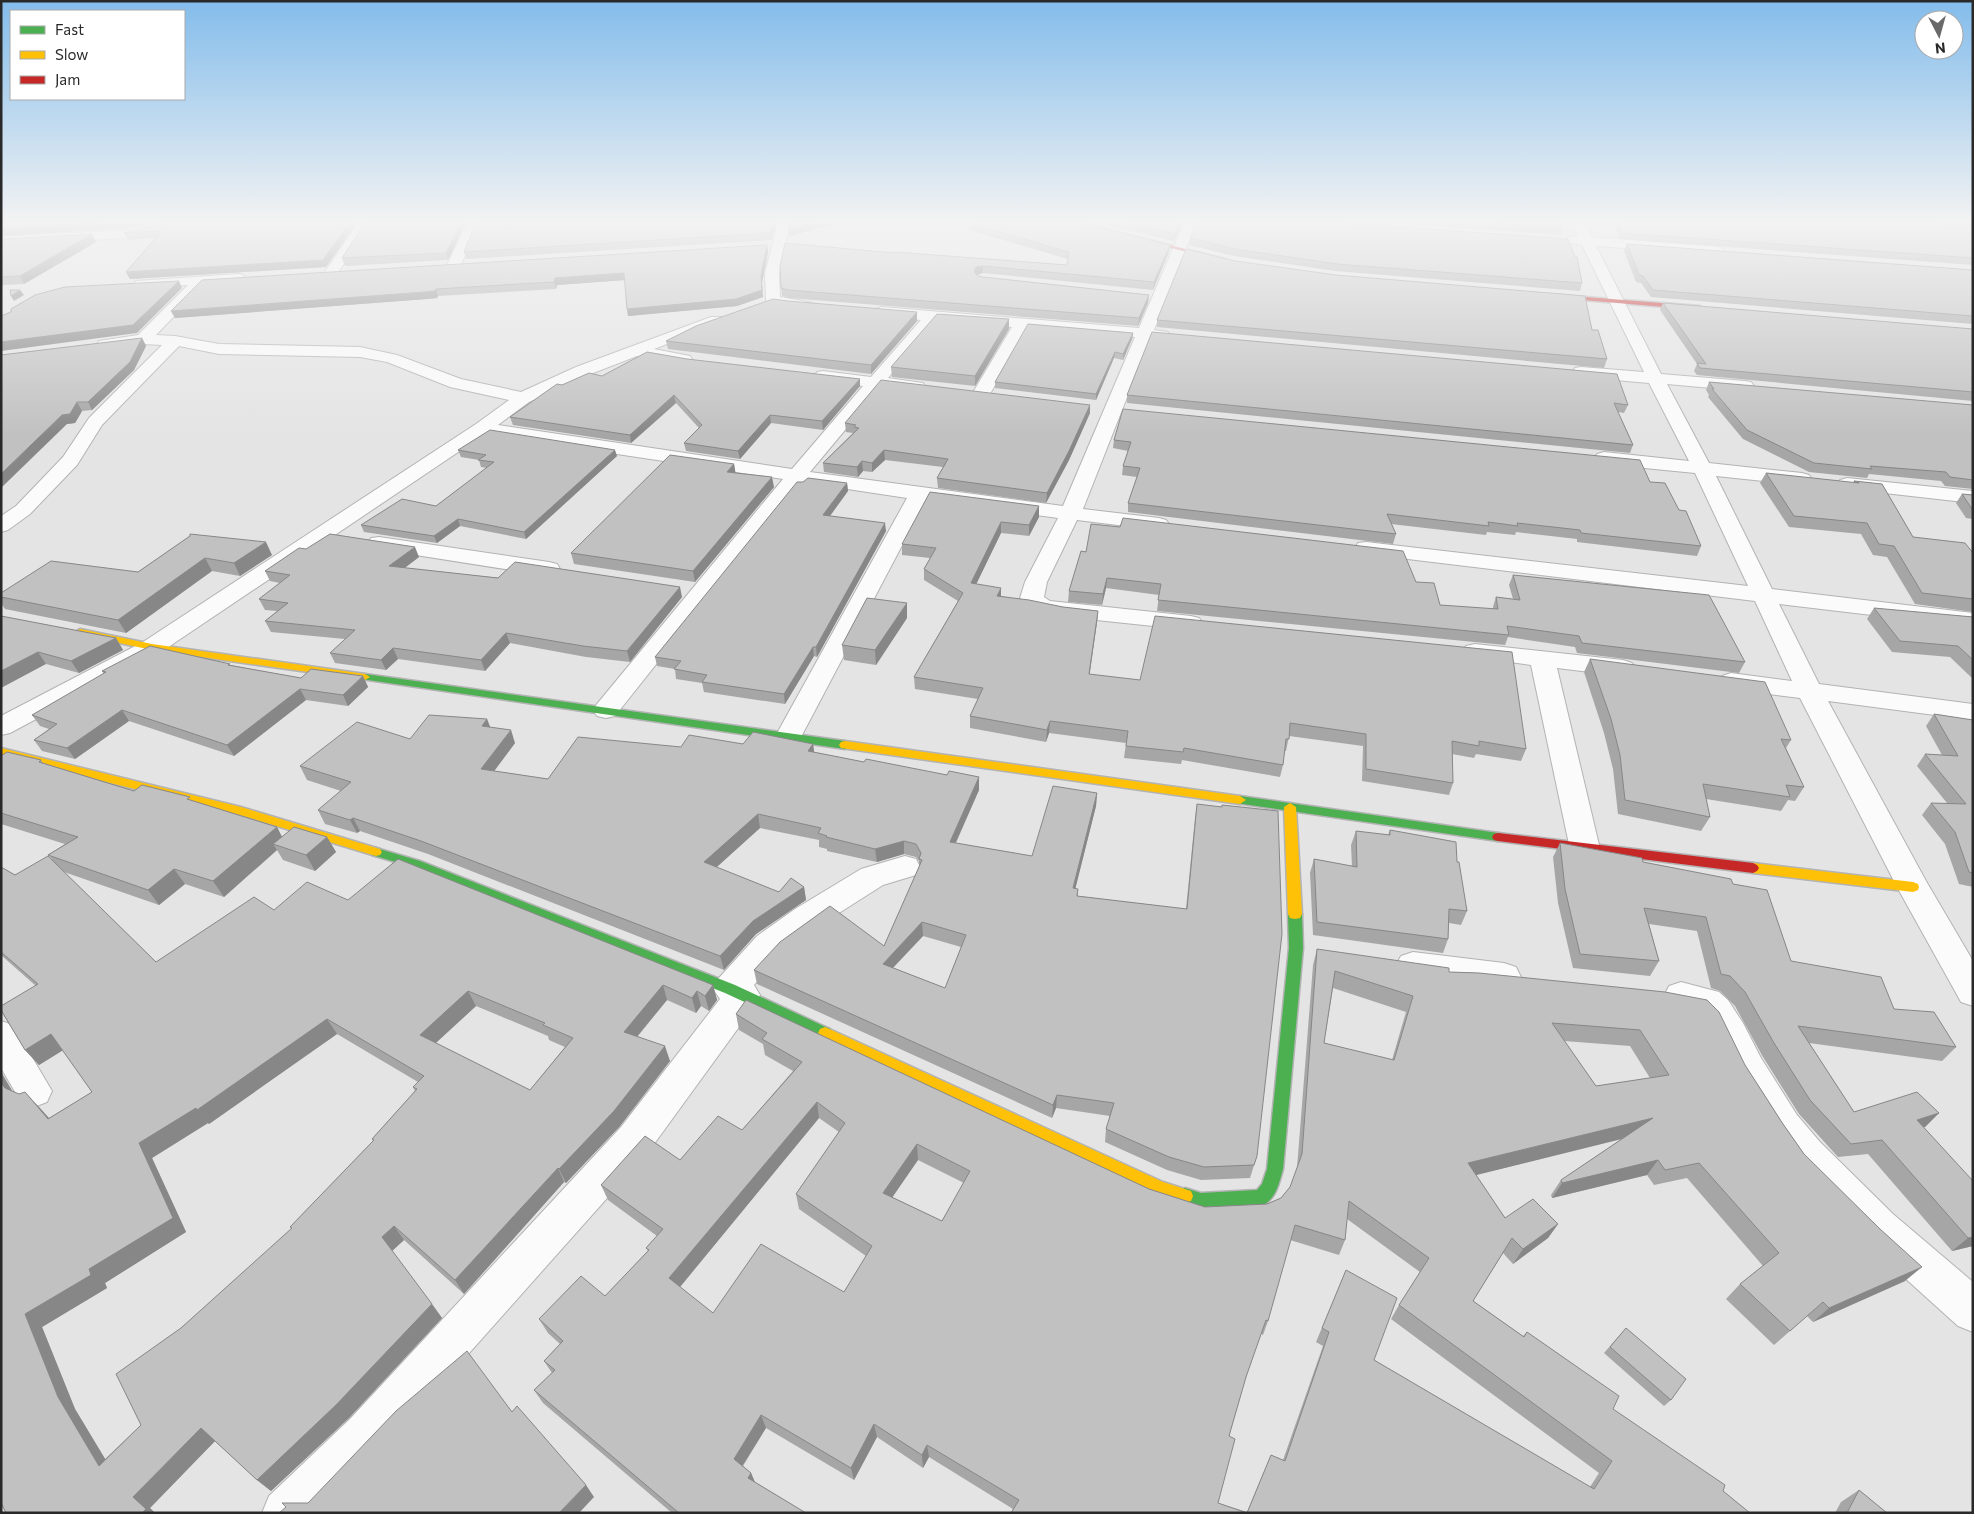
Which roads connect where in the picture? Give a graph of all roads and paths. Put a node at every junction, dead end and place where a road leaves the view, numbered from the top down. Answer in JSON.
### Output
{"nodes":[{"id":1,"x":188,"y":294,"type":"edge"},
{"id":2,"x":771,"y":294,"type":"edge"},
{"id":3,"x":1156,"y":294,"type":"edge"},
{"id":4,"x":1613,"y":294,"type":"edge"},
{"id":5,"x":1539,"y":295,"type":"edge"},
{"id":6,"x":773,"y":300,"type":"junction"},
{"id":7,"x":1617,"y":301,"type":"junction"},
{"id":8,"x":755,"y":306,"type":"edge"},
{"id":9,"x":828,"y":308,"type":"edge"},
{"id":10,"x":1716,"y":309,"type":"edge"},
{"id":11,"x":866,"y":311,"type":"edge"},
{"id":12,"x":727,"y":316,"type":"edge"},
{"id":13,"x":932,"y":316,"type":"junction"},
{"id":14,"x":1022,"y":324,"type":"junction"},
{"id":15,"x":1144,"y":333,"type":"junction"},
{"id":16,"x":1174,"y":336,"type":"edge"},
{"id":17,"x":143,"y":339,"type":"junction"},
{"id":18,"x":175,"y":341,"type":"junction"},
{"id":19,"x":94,"y":345,"type":"edge"},
{"id":20,"x":638,"y":351,"type":"junction"},
{"id":21,"x":699,"y":362,"type":"edge"},
{"id":22,"x":1566,"y":370,"type":"edge"},
{"id":23,"x":806,"y":374,"type":"edge"},
{"id":24,"x":1655,"y":378,"type":"junction"},
{"id":25,"x":875,"y":382,"type":"junction"},
{"id":26,"x":933,"y":388,"type":"edge"},
{"id":27,"x":1764,"y":388,"type":"edge"},
{"id":28,"x":962,"y":392,"type":"edge"},
{"id":29,"x":981,"y":394,"type":"junction"},
{"id":30,"x":1000,"y":396,"type":"edge"},
{"id":31,"x":523,"y":398,"type":"junction"},
{"id":32,"x":1095,"y":407,"type":"dead end"},
{"id":33,"x":1114,"y":409,"type":"junction"},
{"id":34,"x":1133,"y":411,"type":"edge"},
{"id":35,"x":482,"y":428,"type":"junction"},
{"id":36,"x":1585,"y":456,"type":"edge"},
{"id":37,"x":1702,"y":468,"type":"junction"},
{"id":38,"x":796,"y":476,"type":"junction"},
{"id":39,"x":920,"y":493,"type":"junction"},
{"id":40,"x":1973,"y":497,"type":"edge"},
{"id":41,"x":1070,"y":514,"type":"junction"},
{"id":42,"x":1,"y":526,"type":"edge"},
{"id":43,"x":1179,"y":526,"type":"edge"},
{"id":44,"x":322,"y":534,"type":"junction"},
{"id":45,"x":1347,"y":546,"type":"edge"},
{"id":46,"x":565,"y":571,"type":"edge"},
{"id":47,"x":1763,"y":594,"type":"junction"},
{"id":48,"x":1973,"y":620,"type":"edge"},
{"id":49,"x":1210,"y":625,"type":"edge"},
{"id":50,"x":67,"y":630,"type":"edge"},
{"id":51,"x":152,"y":647,"type":"junction"},
{"id":52,"x":1454,"y":649,"type":"edge"},
{"id":53,"x":1542,"y":658,"type":"junction"},
{"id":54,"x":1641,"y":670,"type":"edge"},
{"id":55,"x":1710,"y":678,"type":"edge"},
{"id":56,"x":1809,"y":690,"type":"junction"},
{"id":57,"x":606,"y":710,"type":"junction"},
{"id":58,"x":1973,"y":712,"type":"edge"},
{"id":59,"x":1,"y":727,"type":"edge"},
{"id":60,"x":788,"y":737,"type":"junction"},
{"id":61,"x":1,"y":752,"type":"edge"},
{"id":62,"x":1290,"y":807,"type":"junction"},
{"id":63,"x":1585,"y":849,"type":"junction"},
{"id":64,"x":905,"y":867,"type":"dead end"},
{"id":65,"x":1913,"y":887,"type":"junction"},
{"id":66,"x":1378,"y":959,"type":"edge"},
{"id":67,"x":1538,"y":980,"type":"edge"},
{"id":68,"x":1645,"y":991,"type":"edge"},
{"id":69,"x":736,"y":992,"type":"junction"},
{"id":70,"x":1973,"y":992,"type":"edge"},
{"id":71,"x":1,"y":1036,"type":"edge"},
{"id":72,"x":34,"y":1091,"type":"dead end"},
{"id":73,"x":1973,"y":1311,"type":"edge"},
{"id":74,"x":286,"y":1513,"type":"edge"}],
"edges":[{"from":1,"to":17,"type":"street"},
{"from":2,"to":6,"type":"street"},
{"from":3,"to":15,"type":"street"},
{"from":4,"to":7,"type":"street"},
{"from":5,"to":7,"type":"street"},
{"from":6,"to":8,"type":"street"},
{"from":6,"to":9,"type":"street"},
{"from":7,"to":10,"type":"street"},
{"from":7,"to":24,"type":"street"},
{"from":11,"to":13,"type":"street"},
{"from":12,"to":20,"type":"street"},
{"from":13,"to":14,"type":"street"},
{"from":13,"to":25,"type":"street"},
{"from":14,"to":15,"type":"street"},
{"from":14,"to":29,"type":"street"},
{"from":15,"to":16,"type":"street"},
{"from":15,"to":33,"type":"street"},
{"from":17,"to":18,"type":"street"},
{"from":17,"to":19,"type":"street"},
{"from":18,"to":31,"type":"street"},
{"from":18,"to":42,"type":"street"},
{"from":20,"to":21,"type":"street"},
{"from":20,"to":31,"type":"street"},
{"from":22,"to":24,"type":"street"},
{"from":23,"to":25,"type":"street"},
{"from":24,"to":27,"type":"street"},
{"from":24,"to":37,"type":"street"},
{"from":25,"to":26,"type":"street"},
{"from":25,"to":38,"type":"street"},
{"from":28,"to":29,"type":"street"},
{"from":29,"to":30,"type":"street"},
{"from":31,"to":35,"type":"street"},
{"from":32,"to":33,"type":"street"},
{"from":33,"to":34,"type":"street"},
{"from":33,"to":41,"type":"street"},
{"from":35,"to":38,"type":"street"},
{"from":35,"to":44,"type":"street"},
{"from":36,"to":37,"type":"street"},
{"from":37,"to":40,"type":"street"},
{"from":37,"to":47,"type":"street"},
{"from":38,"to":39,"type":"street"},
{"from":38,"to":57,"type":"street"},
{"from":39,"to":41,"type":"street"},
{"from":39,"to":60,"type":"street"},
{"from":41,"to":43,"type":"street"},
{"from":41,"to":49,"type":"street"},
{"from":44,"to":46,"type":"street"},
{"from":44,"to":51,"type":"street"},
{"from":45,"to":47,"type":"street"},
{"from":47,"to":48,"type":"street"},
{"from":47,"to":56,"type":"street"},
{"from":50,"to":51,"type":"street"},
{"from":51,"to":57,"type":"street"},
{"from":51,"to":59,"type":"street"},
{"from":52,"to":53,"type":"street"},
{"from":53,"to":54,"type":"street"},
{"from":53,"to":63,"type":"street"},
{"from":55,"to":56,"type":"street"},
{"from":56,"to":58,"type":"street"},
{"from":56,"to":65,"type":"street"},
{"from":57,"to":60,"type":"street"},
{"from":60,"to":62,"type":"street"},
{"from":61,"to":69,"type":"street"},
{"from":62,"to":63,"type":"street"},
{"from":62,"to":69,"type":"street"},
{"from":63,"to":65,"type":"street"},
{"from":64,"to":69,"type":"street"},
{"from":65,"to":70,"type":"street"},
{"from":66,"to":67,"type":"street"},
{"from":68,"to":73,"type":"street"},
{"from":69,"to":74,"type":"street"},
{"from":71,"to":72,"type":"street"}]}
